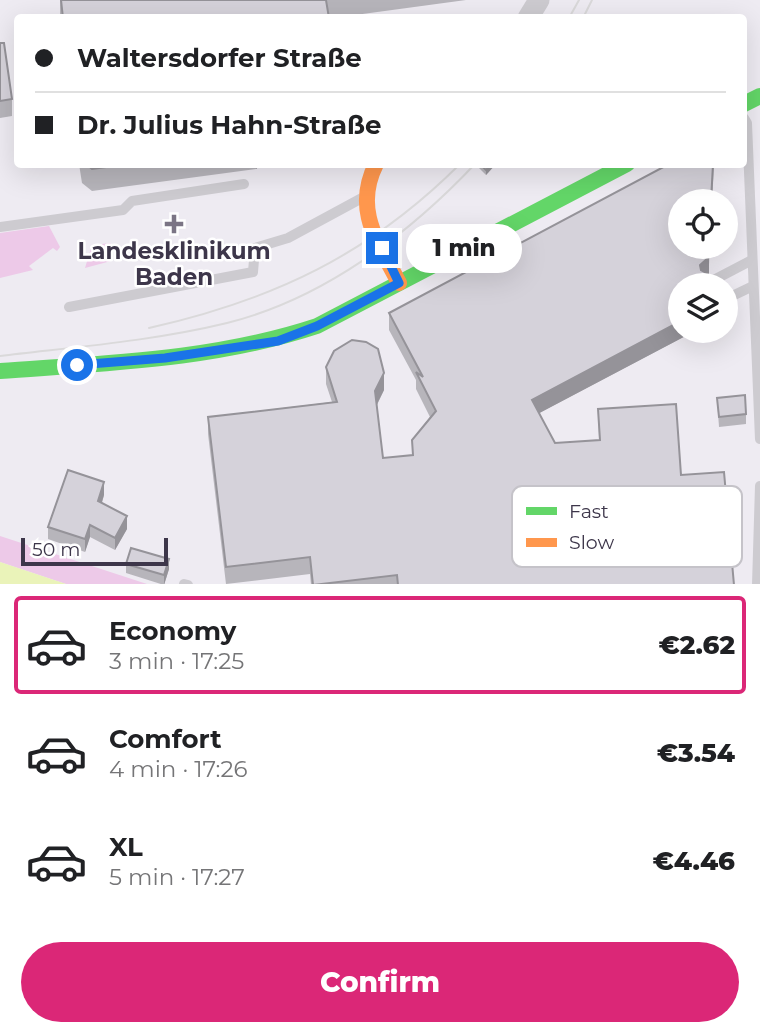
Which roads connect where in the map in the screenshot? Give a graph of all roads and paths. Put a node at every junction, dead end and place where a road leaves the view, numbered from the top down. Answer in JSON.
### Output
{"nodes":[{"id":1,"x":747,"y":123,"type":"edge"},
{"id":2,"x":373,"y":168,"type":"edge"},
{"id":3,"x":619,"y":168,"type":"edge"},
{"id":4,"x":244,"y":184,"type":"dead end"},
{"id":5,"x":362,"y":197,"type":"junction"},
{"id":6,"x":0,"y":228,"type":"edge"},
{"id":7,"x":752,"y":260,"type":"junction"},
{"id":8,"x":728,"y":273,"type":"edge"},
{"id":9,"x":399,"y":283,"type":"junction"},
{"id":10,"x":753,"y":286,"type":"junction"},
{"id":11,"x":738,"y":293,"type":"edge"},
{"id":12,"x":69,"y":307,"type":"dead end"},
{"id":13,"x":0,"y":371,"type":"edge"},
{"id":14,"x":760,"y":439,"type":"edge"},
{"id":15,"x":760,"y":486,"type":"edge"},
{"id":16,"x":757,"y":584,"type":"edge"}],
"edges":[{"from":1,"to":7,"type":"lane"},
{"from":2,"to":5,"type":"street"},
{"from":3,"to":9,"type":"street"},
{"from":4,"to":6,"type":"lane"},
{"from":5,"to":9,"type":"street"},
{"from":5,"to":12,"type":"lane"},
{"from":7,"to":8,"type":"lane"},
{"from":7,"to":10,"type":"lane"},
{"from":9,"to":13,"type":"street"},
{"from":10,"to":11,"type":"lane"},
{"from":10,"to":14,"type":"lane"},
{"from":15,"to":16,"type":"lane"}]}
